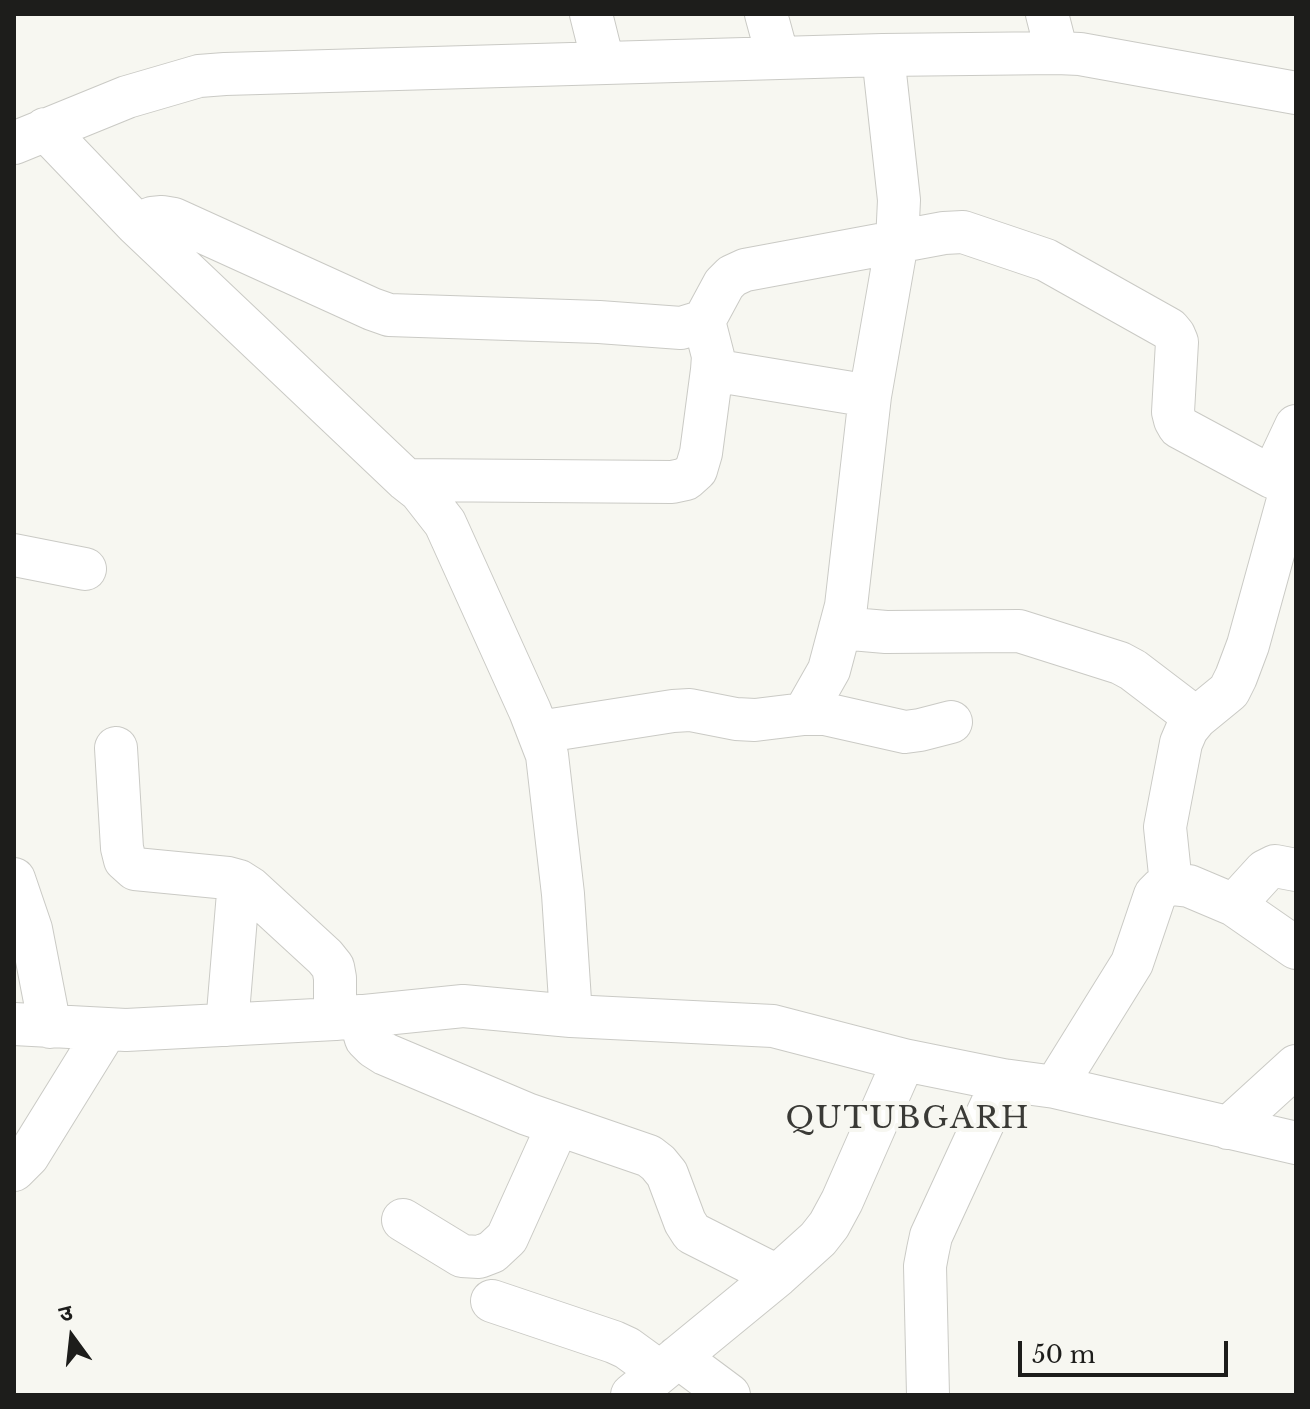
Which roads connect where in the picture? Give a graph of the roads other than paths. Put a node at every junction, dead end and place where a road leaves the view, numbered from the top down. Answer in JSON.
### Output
{"nodes":[{"id":1,"x":591,"y":14,"type":"edge"},
{"id":2,"x":766,"y":14,"type":"edge"},
{"id":3,"x":1052,"y":34,"type":"edge"},
{"id":4,"x":883,"y":55,"type":"junction"},
{"id":5,"x":778,"y":58,"type":"junction"},
{"id":6,"x":603,"y":62,"type":"junction"},
{"id":7,"x":1296,"y":93,"type":"edge"},
{"id":8,"x":29,"y":136,"type":"edge"},
{"id":9,"x":136,"y":224,"type":"junction"},
{"id":10,"x":897,"y":242,"type":"junction"},
{"id":11,"x":704,"y":321,"type":"junction"},
{"id":12,"x":712,"y":370,"type":"junction"},
{"id":13,"x":870,"y":396,"type":"junction"},
{"id":14,"x":1296,"y":426,"type":"edge"},
{"id":15,"x":406,"y":480,"type":"junction"},
{"id":16,"x":1287,"y":483,"type":"edge"},
{"id":17,"x":14,"y":555,"type":"edge"},
{"id":18,"x":85,"y":569,"type":"dead end"},
{"id":19,"x":840,"y":628,"type":"junction"},
{"id":20,"x":804,"y":714,"type":"junction"},
{"id":21,"x":1196,"y":718,"type":"junction"},
{"id":22,"x":951,"y":722,"type":"dead end"},
{"id":23,"x":539,"y":732,"type":"junction"},
{"id":24,"x":116,"y":748,"type":"dead end"},
{"id":25,"x":1296,"y":870,"type":"edge"},
{"id":26,"x":14,"y":879,"type":"edge"},
{"id":27,"x":239,"y":881,"type":"junction"},
{"id":28,"x":1171,"y":884,"type":"junction"},
{"id":29,"x":1234,"y":905,"type":"junction"},
{"id":30,"x":1296,"y":948,"type":"edge"},
{"id":31,"x":571,"y":1016,"type":"junction"},
{"id":32,"x":347,"y":1018,"type":"junction"},
{"id":33,"x":227,"y":1025,"type":"junction"},
{"id":34,"x":32,"y":1026,"type":"edge"},
{"id":35,"x":106,"y":1030,"type":"junction"},
{"id":36,"x":904,"y":1060,"type":"junction"},
{"id":37,"x":1296,"y":1066,"type":"edge"},
{"id":38,"x":1003,"y":1080,"type":"junction"},
{"id":39,"x":1055,"y":1087,"type":"junction"},
{"id":40,"x":558,"y":1125,"type":"junction"},
{"id":41,"x":1228,"y":1128,"type":"junction"},
{"id":42,"x":1296,"y":1143,"type":"edge"},
{"id":43,"x":14,"y":1170,"type":"edge"},
{"id":44,"x":403,"y":1220,"type":"dead end"},
{"id":45,"x":777,"y":1276,"type":"junction"},
{"id":46,"x":492,"y":1301,"type":"dead end"},
{"id":47,"x":657,"y":1375,"type":"edge"},
{"id":48,"x":729,"y":1395,"type":"edge"},
{"id":49,"x":928,"y":1395,"type":"edge"}],
"edges":[{"from":1,"to":6,"type":"street"},
{"from":2,"to":5,"type":"street"},
{"from":3,"to":4,"type":"street"},
{"from":3,"to":7,"type":"street"},
{"from":4,"to":5,"type":"street"},
{"from":4,"to":10,"type":"street"},
{"from":5,"to":6,"type":"street"},
{"from":6,"to":8,"type":"street"},
{"from":8,"to":9,"type":"street"},
{"from":9,"to":11,"type":"street"},
{"from":9,"to":15,"type":"street"},
{"from":10,"to":11,"type":"street"},
{"from":10,"to":13,"type":"street"},
{"from":10,"to":16,"type":"street"},
{"from":11,"to":12,"type":"street"},
{"from":12,"to":13,"type":"street"},
{"from":12,"to":15,"type":"street"},
{"from":13,"to":19,"type":"street"},
{"from":14,"to":16,"type":"street"},
{"from":15,"to":23,"type":"street"},
{"from":16,"to":21,"type":"street"},
{"from":17,"to":18,"type":"street"},
{"from":19,"to":20,"type":"street"},
{"from":19,"to":21,"type":"street"},
{"from":20,"to":22,"type":"street"},
{"from":20,"to":23,"type":"street"},
{"from":21,"to":28,"type":"street"},
{"from":23,"to":31,"type":"street"},
{"from":24,"to":27,"type":"street"},
{"from":25,"to":29,"type":"street"},
{"from":26,"to":34,"type":"street"},
{"from":27,"to":32,"type":"street"},
{"from":27,"to":33,"type":"street"},
{"from":28,"to":29,"type":"street"},
{"from":28,"to":39,"type":"street"},
{"from":29,"to":30,"type":"street"},
{"from":31,"to":32,"type":"street"},
{"from":31,"to":36,"type":"street"},
{"from":32,"to":33,"type":"street"},
{"from":32,"to":40,"type":"street"},
{"from":33,"to":35,"type":"street"},
{"from":34,"to":35,"type":"street"},
{"from":35,"to":43,"type":"street"},
{"from":36,"to":38,"type":"street"},
{"from":36,"to":45,"type":"street"},
{"from":37,"to":41,"type":"street"},
{"from":38,"to":39,"type":"street"},
{"from":38,"to":49,"type":"street"},
{"from":39,"to":41,"type":"street"},
{"from":40,"to":44,"type":"street"},
{"from":40,"to":45,"type":"street"},
{"from":41,"to":42,"type":"street"},
{"from":45,"to":47,"type":"street"},
{"from":46,"to":47,"type":"street"},
{"from":47,"to":48,"type":"street"}]}
